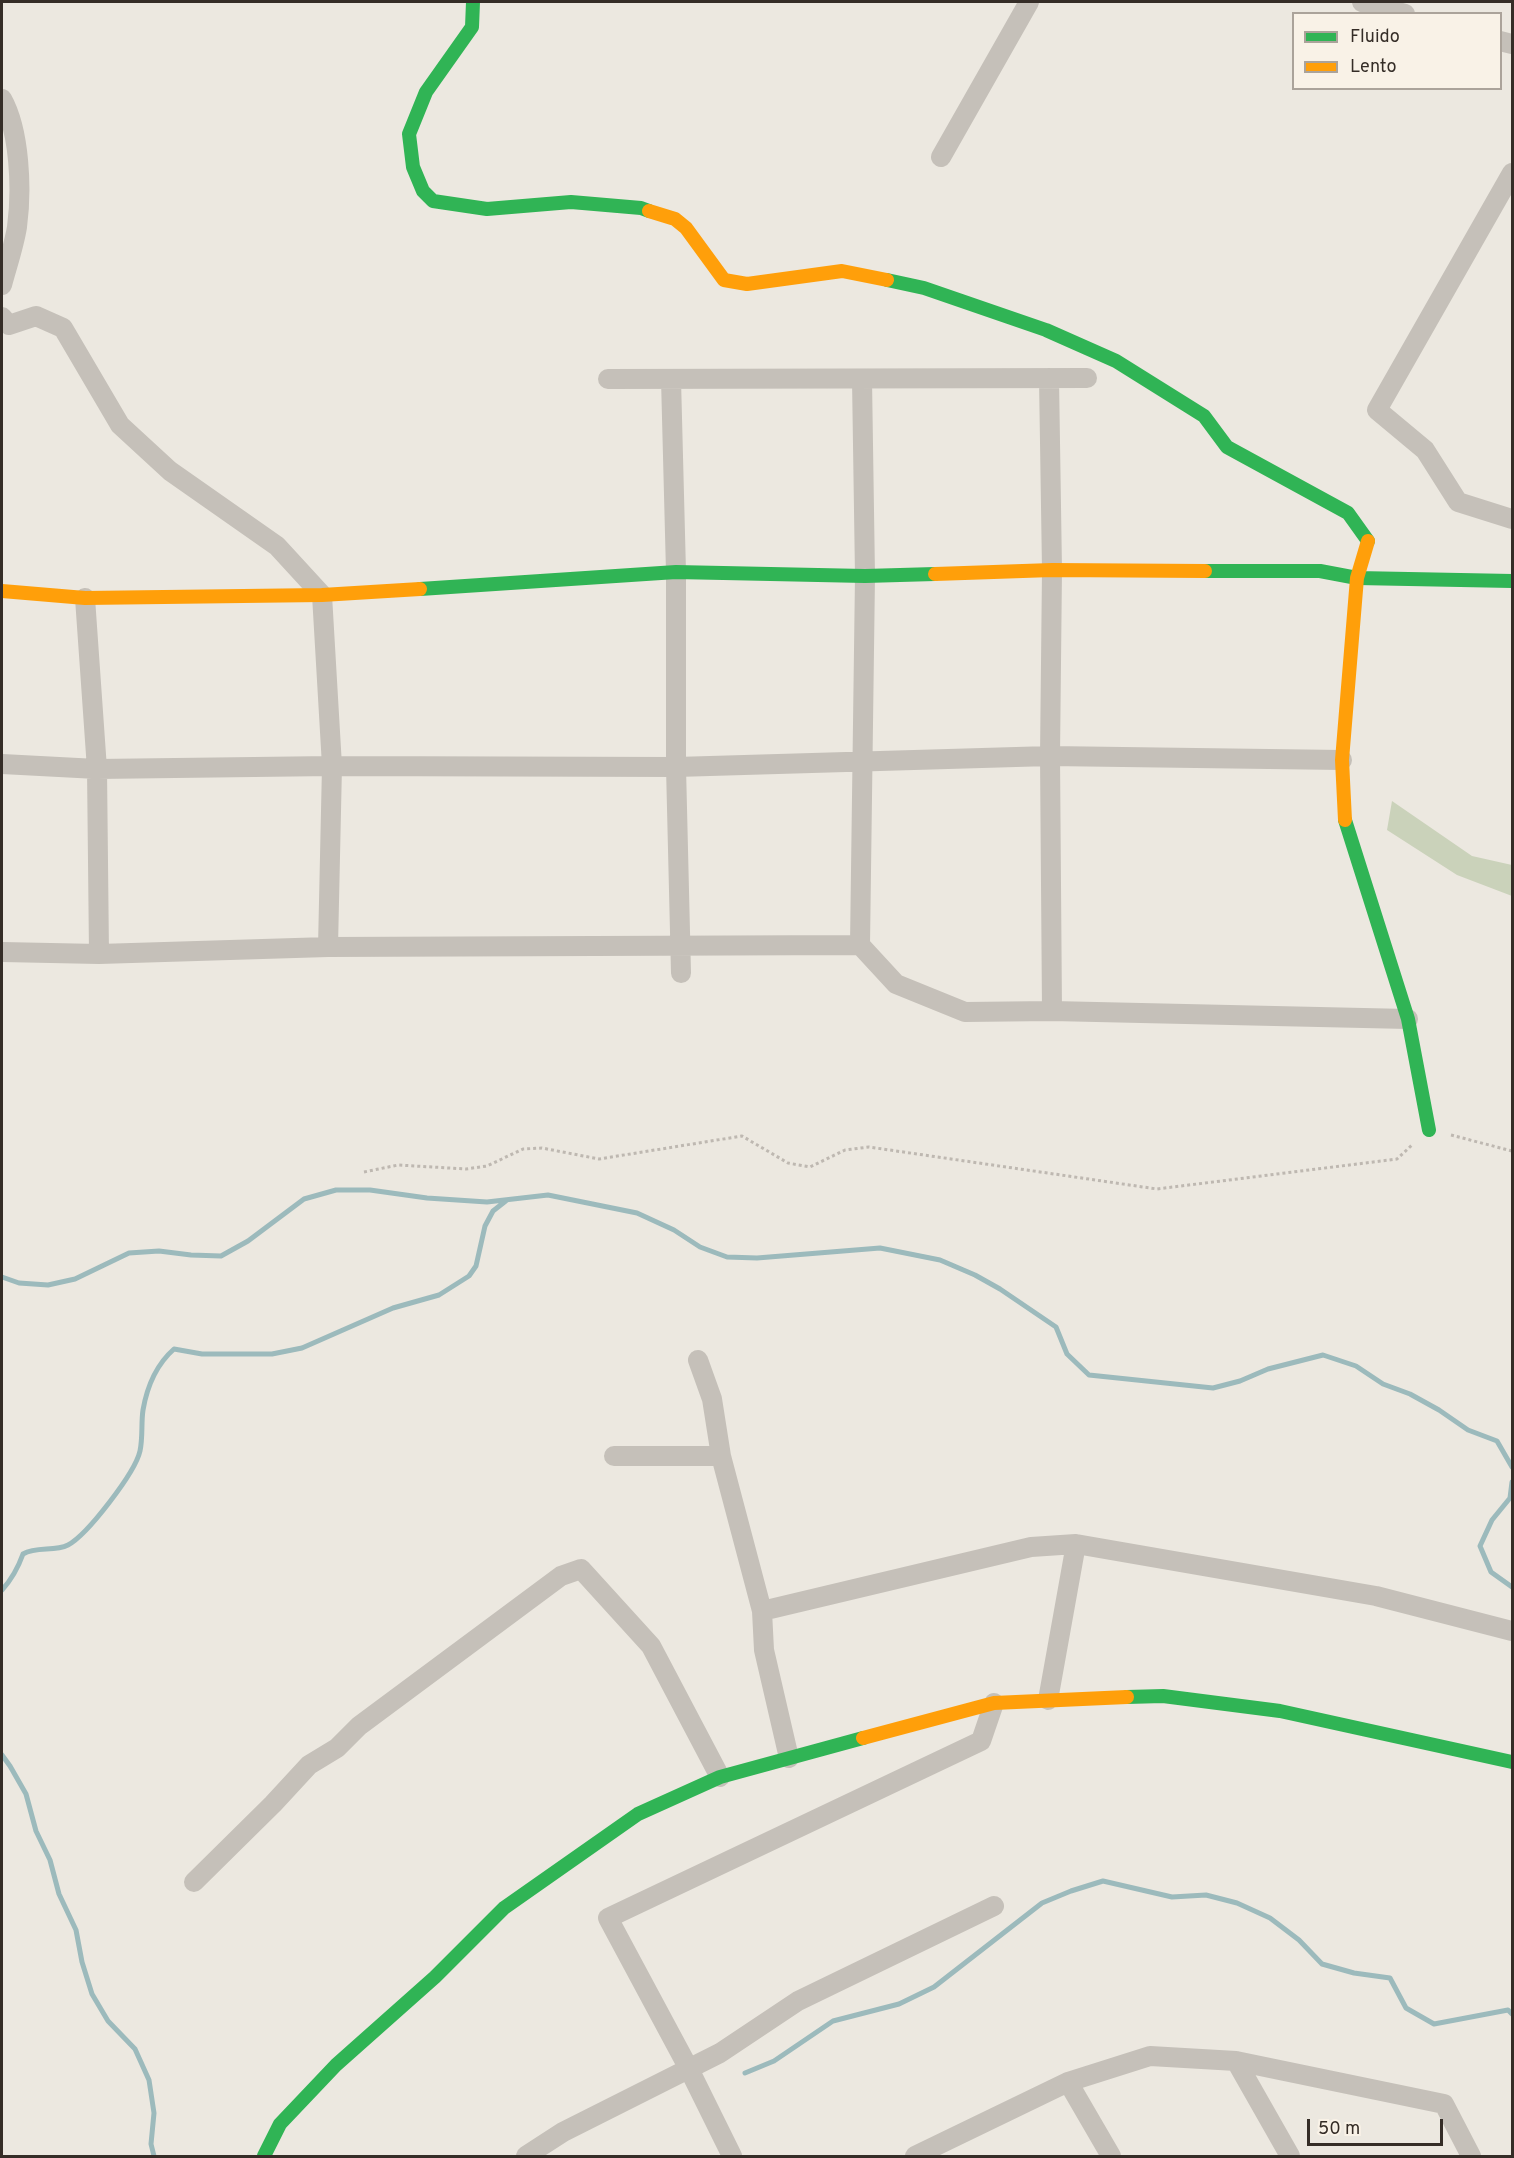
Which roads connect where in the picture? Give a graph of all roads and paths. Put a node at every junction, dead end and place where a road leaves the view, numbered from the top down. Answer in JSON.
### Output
{"nodes":[{"id":1,"x":473,"y":2,"type":"edge"},
{"id":2,"x":1029,"y":2,"type":"edge"},
{"id":3,"x":1362,"y":2,"type":"edge"},
{"id":4,"x":1398,"y":12,"type":"edge"},
{"id":5,"x":2,"y":99,"type":"edge"},
{"id":6,"x":941,"y":157,"type":"dead end"},
{"id":7,"x":1512,"y":173,"type":"edge"},
{"id":8,"x":2,"y":285,"type":"edge"},
{"id":9,"x":2,"y":317,"type":"edge"},
{"id":10,"x":1049,"y":378,"type":"junction"},
{"id":11,"x":1086,"y":378,"type":"dead end"},
{"id":12,"x":608,"y":379,"type":"dead end"},
{"id":13,"x":671,"y":379,"type":"junction"},
{"id":14,"x":862,"y":379,"type":"junction"},
{"id":15,"x":1512,"y":519,"type":"edge"},
{"id":16,"x":1052,"y":570,"type":"junction"},
{"id":17,"x":676,"y":572,"type":"junction"},
{"id":18,"x":865,"y":576,"type":"junction"},
{"id":19,"x":1357,"y":578,"type":"junction"},
{"id":20,"x":1512,"y":581,"type":"edge"},
{"id":21,"x":2,"y":591,"type":"edge"},
{"id":22,"x":322,"y":595,"type":"junction"},
{"id":23,"x":85,"y":598,"type":"junction"},
{"id":24,"x":1050,"y":756,"type":"junction"},
{"id":25,"x":1342,"y":760,"type":"junction"},
{"id":26,"x":863,"y":761,"type":"junction"},
{"id":27,"x":2,"y":764,"type":"edge"},
{"id":28,"x":332,"y":766,"type":"junction"},
{"id":29,"x":675,"y":767,"type":"junction"},
{"id":30,"x":97,"y":769,"type":"junction"},
{"id":31,"x":681,"y":944,"type":"junction"},
{"id":32,"x":860,"y":945,"type":"junction"},
{"id":33,"x":328,"y":946,"type":"junction"},
{"id":34,"x":2,"y":952,"type":"edge"},
{"id":35,"x":99,"y":954,"type":"junction"},
{"id":36,"x":681,"y":973,"type":"dead end"},
{"id":37,"x":1052,"y":1011,"type":"junction"},
{"id":38,"x":1408,"y":1019,"type":"junction"},
{"id":39,"x":1429,"y":1130,"type":"junction"},
{"id":40,"x":1512,"y":1151,"type":"edge"},
{"id":41,"x":364,"y":1172,"type":"dead end"},
{"id":42,"x":698,"y":1360,"type":"dead end"},
{"id":43,"x":614,"y":1456,"type":"dead end"},
{"id":44,"x":721,"y":1456,"type":"junction"},
{"id":45,"x":1076,"y":1544,"type":"junction"},
{"id":46,"x":762,"y":1611,"type":"junction"},
{"id":47,"x":1512,"y":1631,"type":"edge"},
{"id":48,"x":1047,"y":1700,"type":"junction"},
{"id":49,"x":993,"y":1702,"type":"junction"},
{"id":50,"x":789,"y":1758,"type":"junction"},
{"id":51,"x":1512,"y":1762,"type":"edge"},
{"id":52,"x":720,"y":1777,"type":"junction"},
{"id":53,"x":194,"y":1882,"type":"dead end"},
{"id":54,"x":994,"y":1906,"type":"dead end"},
{"id":55,"x":1236,"y":2061,"type":"junction"},
{"id":56,"x":689,"y":2069,"type":"junction"},
{"id":57,"x":1068,"y":2082,"type":"junction"},
{"id":58,"x":916,"y":2156,"type":"edge"},
{"id":59,"x":264,"y":2157,"type":"edge"},
{"id":60,"x":526,"y":2157,"type":"edge"},
{"id":61,"x":732,"y":2157,"type":"edge"},
{"id":62,"x":1111,"y":2157,"type":"edge"},
{"id":63,"x":1290,"y":2157,"type":"edge"},
{"id":64,"x":1471,"y":2157,"type":"edge"}],
"edges":[{"from":1,"to":19,"type":"street"},
{"from":2,"to":6,"type":"street"},
{"from":3,"to":4,"type":"street"},
{"from":5,"to":8,"type":"street"},
{"from":7,"to":15,"type":"street"},
{"from":9,"to":22,"type":"street"},
{"from":10,"to":11,"type":"street"},
{"from":10,"to":14,"type":"street"},
{"from":10,"to":16,"type":"street"},
{"from":12,"to":13,"type":"street"},
{"from":13,"to":14,"type":"street"},
{"from":13,"to":17,"type":"street"},
{"from":14,"to":18,"type":"street"},
{"from":16,"to":18,"type":"street"},
{"from":16,"to":19,"type":"street"},
{"from":16,"to":24,"type":"street"},
{"from":17,"to":18,"type":"street"},
{"from":17,"to":22,"type":"street"},
{"from":17,"to":29,"type":"street"},
{"from":18,"to":26,"type":"street"},
{"from":19,"to":20,"type":"street"},
{"from":19,"to":25,"type":"street"},
{"from":21,"to":23,"type":"street"},
{"from":22,"to":23,"type":"street"},
{"from":22,"to":28,"type":"street"},
{"from":23,"to":30,"type":"street"},
{"from":24,"to":25,"type":"street"},
{"from":24,"to":26,"type":"street"},
{"from":24,"to":37,"type":"street"},
{"from":25,"to":38,"type":"street"},
{"from":26,"to":29,"type":"street"},
{"from":26,"to":32,"type":"street"},
{"from":27,"to":30,"type":"street"},
{"from":28,"to":29,"type":"street"},
{"from":28,"to":30,"type":"street"},
{"from":28,"to":33,"type":"street"},
{"from":29,"to":31,"type":"street"},
{"from":30,"to":35,"type":"street"},
{"from":31,"to":32,"type":"street"},
{"from":31,"to":33,"type":"street"},
{"from":31,"to":36,"type":"street"},
{"from":32,"to":37,"type":"street"},
{"from":33,"to":35,"type":"street"},
{"from":34,"to":35,"type":"street"},
{"from":37,"to":38,"type":"street"},
{"from":38,"to":39,"type":"street"},
{"from":39,"to":40,"type":"path"},
{"from":39,"to":41,"type":"path"},
{"from":42,"to":44,"type":"street"},
{"from":43,"to":44,"type":"street"},
{"from":44,"to":46,"type":"street"},
{"from":45,"to":46,"type":"street"},
{"from":45,"to":47,"type":"street"},
{"from":45,"to":48,"type":"street"},
{"from":46,"to":50,"type":"street"},
{"from":48,"to":49,"type":"street"},
{"from":48,"to":51,"type":"street"},
{"from":49,"to":50,"type":"street"},
{"from":49,"to":56,"type":"street"},
{"from":50,"to":52,"type":"street"},
{"from":52,"to":53,"type":"street"},
{"from":52,"to":59,"type":"street"},
{"from":54,"to":56,"type":"street"},
{"from":55,"to":57,"type":"street"},
{"from":55,"to":63,"type":"street"},
{"from":55,"to":64,"type":"street"},
{"from":56,"to":60,"type":"street"},
{"from":56,"to":61,"type":"street"},
{"from":57,"to":58,"type":"street"},
{"from":57,"to":62,"type":"street"}]}
